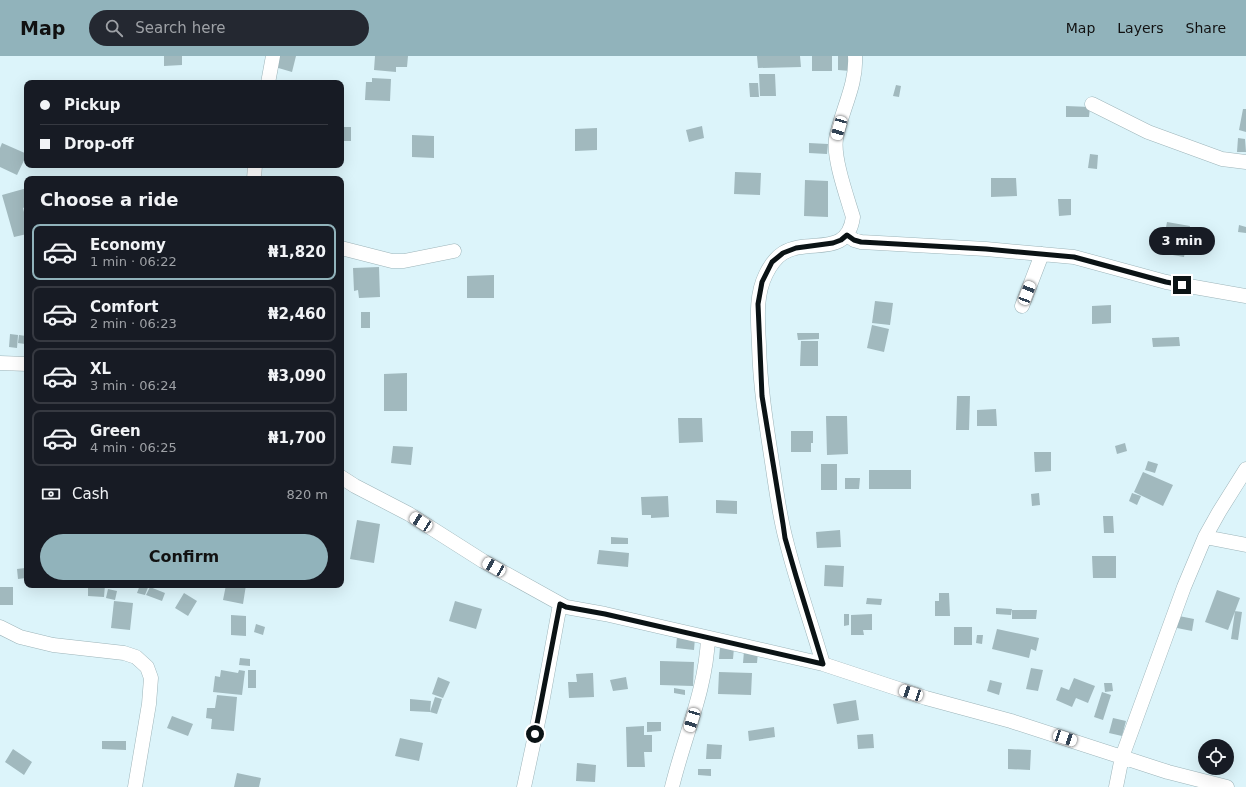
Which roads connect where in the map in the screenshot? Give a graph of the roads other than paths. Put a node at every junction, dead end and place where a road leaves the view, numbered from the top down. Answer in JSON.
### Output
{"nodes":[{"id":1,"x":273,"y":56,"type":"edge"},
{"id":2,"x":855,"y":56,"type":"edge"},
{"id":3,"x":269,"y":80,"type":"edge"},
{"id":4,"x":1092,"y":104,"type":"dead end"},
{"id":5,"x":1246,"y":162,"type":"edge"},
{"id":6,"x":847,"y":235,"type":"junction"},
{"id":7,"x":344,"y":249,"type":"edge"},
{"id":8,"x":454,"y":251,"type":"dead end"},
{"id":9,"x":1042,"y":254,"type":"junction"},
{"id":10,"x":1246,"y":296,"type":"edge"},
{"id":11,"x":1022,"y":306,"type":"dead end"},
{"id":12,"x":0,"y":362,"type":"edge"},
{"id":13,"x":24,"y":364,"type":"edge"},
{"id":14,"x":1246,"y":468,"type":"edge"},
{"id":15,"x":344,"y":479,"type":"edge"},
{"id":16,"x":1205,"y":537,"type":"junction"},
{"id":17,"x":1246,"y":546,"type":"edge"},
{"id":18,"x":560,"y":604,"type":"junction"},
{"id":19,"x":0,"y":627,"type":"edge"},
{"id":20,"x":708,"y":638,"type":"junction"},
{"id":21,"x":823,"y":664,"type":"junction"},
{"id":22,"x":1122,"y":756,"type":"junction"},
{"id":23,"x":134,"y":787,"type":"edge"},
{"id":24,"x":524,"y":787,"type":"edge"},
{"id":25,"x":672,"y":787,"type":"edge"},
{"id":26,"x":1116,"y":787,"type":"edge"},
{"id":27,"x":1227,"y":787,"type":"edge"}],
"edges":[{"from":1,"to":3,"type":"street"},
{"from":2,"to":6,"type":"street"},
{"from":4,"to":5,"type":"street"},
{"from":6,"to":9,"type":"street"},
{"from":6,"to":21,"type":"street"},
{"from":7,"to":8,"type":"street"},
{"from":9,"to":10,"type":"street"},
{"from":9,"to":11,"type":"street"},
{"from":12,"to":13,"type":"street"},
{"from":14,"to":16,"type":"street"},
{"from":15,"to":18,"type":"street"},
{"from":16,"to":17,"type":"street"},
{"from":16,"to":22,"type":"street"},
{"from":18,"to":20,"type":"street"},
{"from":18,"to":24,"type":"street"},
{"from":19,"to":23,"type":"street"},
{"from":20,"to":21,"type":"street"},
{"from":20,"to":25,"type":"street"},
{"from":21,"to":22,"type":"street"},
{"from":22,"to":26,"type":"street"},
{"from":22,"to":27,"type":"street"}]}
